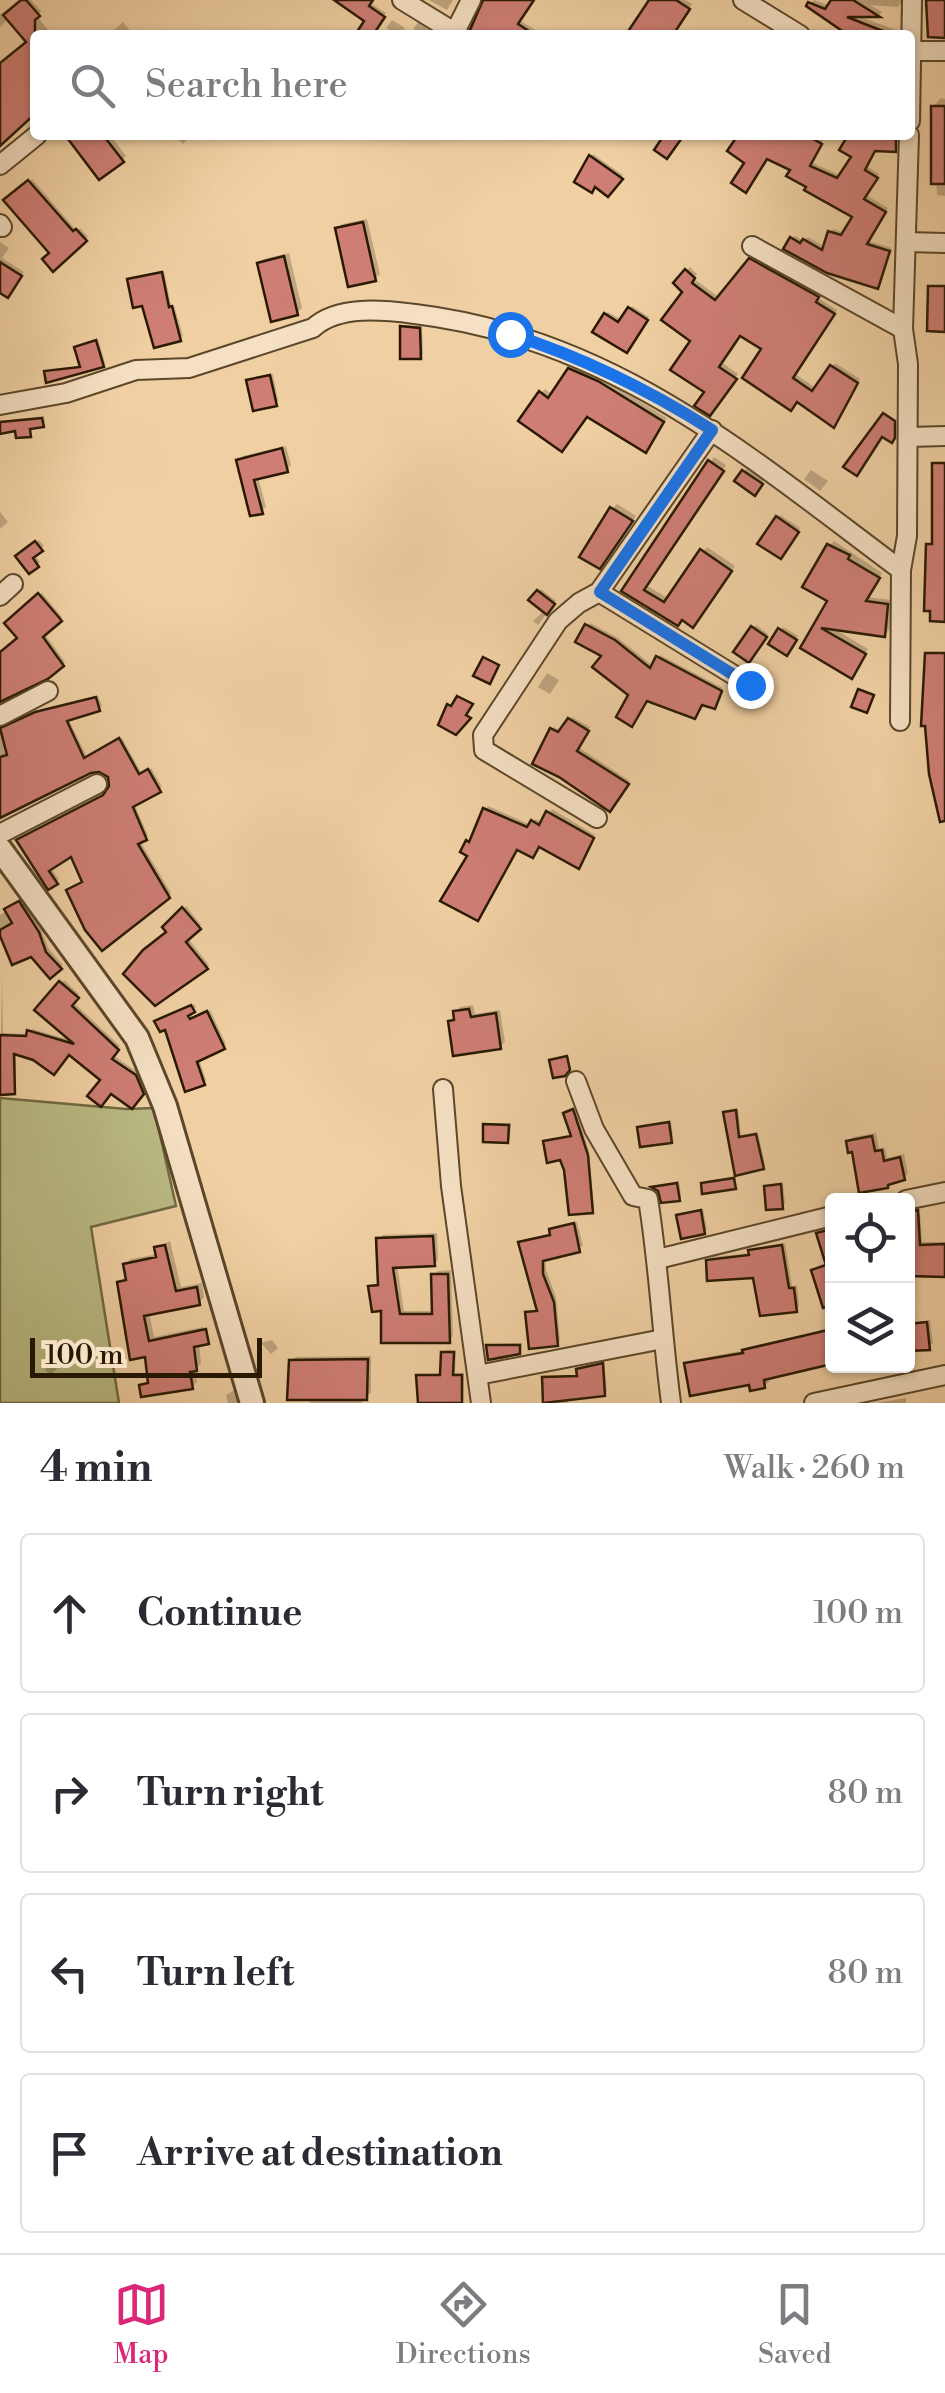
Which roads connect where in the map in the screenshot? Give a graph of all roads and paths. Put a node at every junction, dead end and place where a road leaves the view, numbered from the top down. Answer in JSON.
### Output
{"nodes":[{"id":1,"x":402,"y":0,"type":"edge"},
{"id":2,"x":470,"y":0,"type":"edge"},
{"id":3,"x":743,"y":0,"type":"edge"},
{"id":4,"x":912,"y":0,"type":"edge"},
{"id":5,"x":451,"y":30,"type":"edge"},
{"id":6,"x":459,"y":30,"type":"edge"},
{"id":7,"x":792,"y":30,"type":"edge"},
{"id":8,"x":912,"y":30,"type":"edge"},
{"id":9,"x":915,"y":50,"type":"edge"},
{"id":10,"x":945,"y":51,"type":"edge"},
{"id":11,"x":32,"y":140,"type":"edge"},
{"id":12,"x":910,"y":140,"type":"edge"},
{"id":13,"x":0,"y":166,"type":"edge"},
{"id":14,"x":906,"y":242,"type":"junction"},
{"id":15,"x":945,"y":242,"type":"edge"},
{"id":16,"x":752,"y":246,"type":"dead end"},
{"id":17,"x":903,"y":328,"type":"junction"},
{"id":18,"x":0,"y":405,"type":"edge"},
{"id":19,"x":712,"y":430,"type":"junction"},
{"id":20,"x":945,"y":436,"type":"edge"},
{"id":21,"x":908,"y":437,"type":"junction"},
{"id":22,"x":901,"y":570,"type":"junction"},
{"id":23,"x":600,"y":592,"type":"junction"},
{"id":24,"x":750,"y":685,"type":"dead end"},
{"id":25,"x":48,"y":692,"type":"dead end"},
{"id":26,"x":0,"y":716,"type":"edge"},
{"id":27,"x":900,"y":721,"type":"dead end"},
{"id":28,"x":97,"y":784,"type":"dead end"},
{"id":29,"x":597,"y":818,"type":"dead end"},
{"id":30,"x":0,"y":834,"type":"edge"},
{"id":31,"x":2,"y":857,"type":"edge"},
{"id":32,"x":576,"y":1082,"type":"dead end"},
{"id":33,"x":442,"y":1089,"type":"dead end"},
{"id":34,"x":945,"y":1192,"type":"edge"},
{"id":35,"x":915,"y":1198,"type":"edge"},
{"id":36,"x":825,"y":1218,"type":"edge"},
{"id":37,"x":658,"y":1259,"type":"junction"},
{"id":38,"x":663,"y":1338,"type":"junction"},
{"id":39,"x":478,"y":1374,"type":"junction"},
{"id":40,"x":945,"y":1375,"type":"edge"},
{"id":41,"x":252,"y":1403,"type":"edge"},
{"id":42,"x":481,"y":1403,"type":"edge"},
{"id":43,"x":672,"y":1403,"type":"edge"},
{"id":44,"x":814,"y":1403,"type":"edge"}],
"edges":[{"from":1,"to":5,"type":"street"},
{"from":2,"to":6,"type":"street"},
{"from":3,"to":7,"type":"street"},
{"from":4,"to":8,"type":"street"},
{"from":9,"to":10,"type":"street"},
{"from":11,"to":13,"type":"street"},
{"from":12,"to":14,"type":"street"},
{"from":14,"to":15,"type":"street"},
{"from":14,"to":17,"type":"street"},
{"from":16,"to":17,"type":"street"},
{"from":17,"to":21,"type":"street"},
{"from":18,"to":19,"type":"street"},
{"from":19,"to":22,"type":"street"},
{"from":19,"to":23,"type":"street"},
{"from":20,"to":21,"type":"street"},
{"from":21,"to":22,"type":"street"},
{"from":22,"to":27,"type":"street"},
{"from":23,"to":24,"type":"street"},
{"from":23,"to":29,"type":"street"},
{"from":25,"to":26,"type":"street"},
{"from":28,"to":30,"type":"street"},
{"from":31,"to":41,"type":"street"},
{"from":32,"to":37,"type":"street"},
{"from":33,"to":39,"type":"street"},
{"from":34,"to":35,"type":"street"},
{"from":36,"to":37,"type":"street"},
{"from":37,"to":38,"type":"street"},
{"from":38,"to":39,"type":"street"},
{"from":38,"to":43,"type":"street"},
{"from":39,"to":42,"type":"street"},
{"from":40,"to":44,"type":"street"}]}
